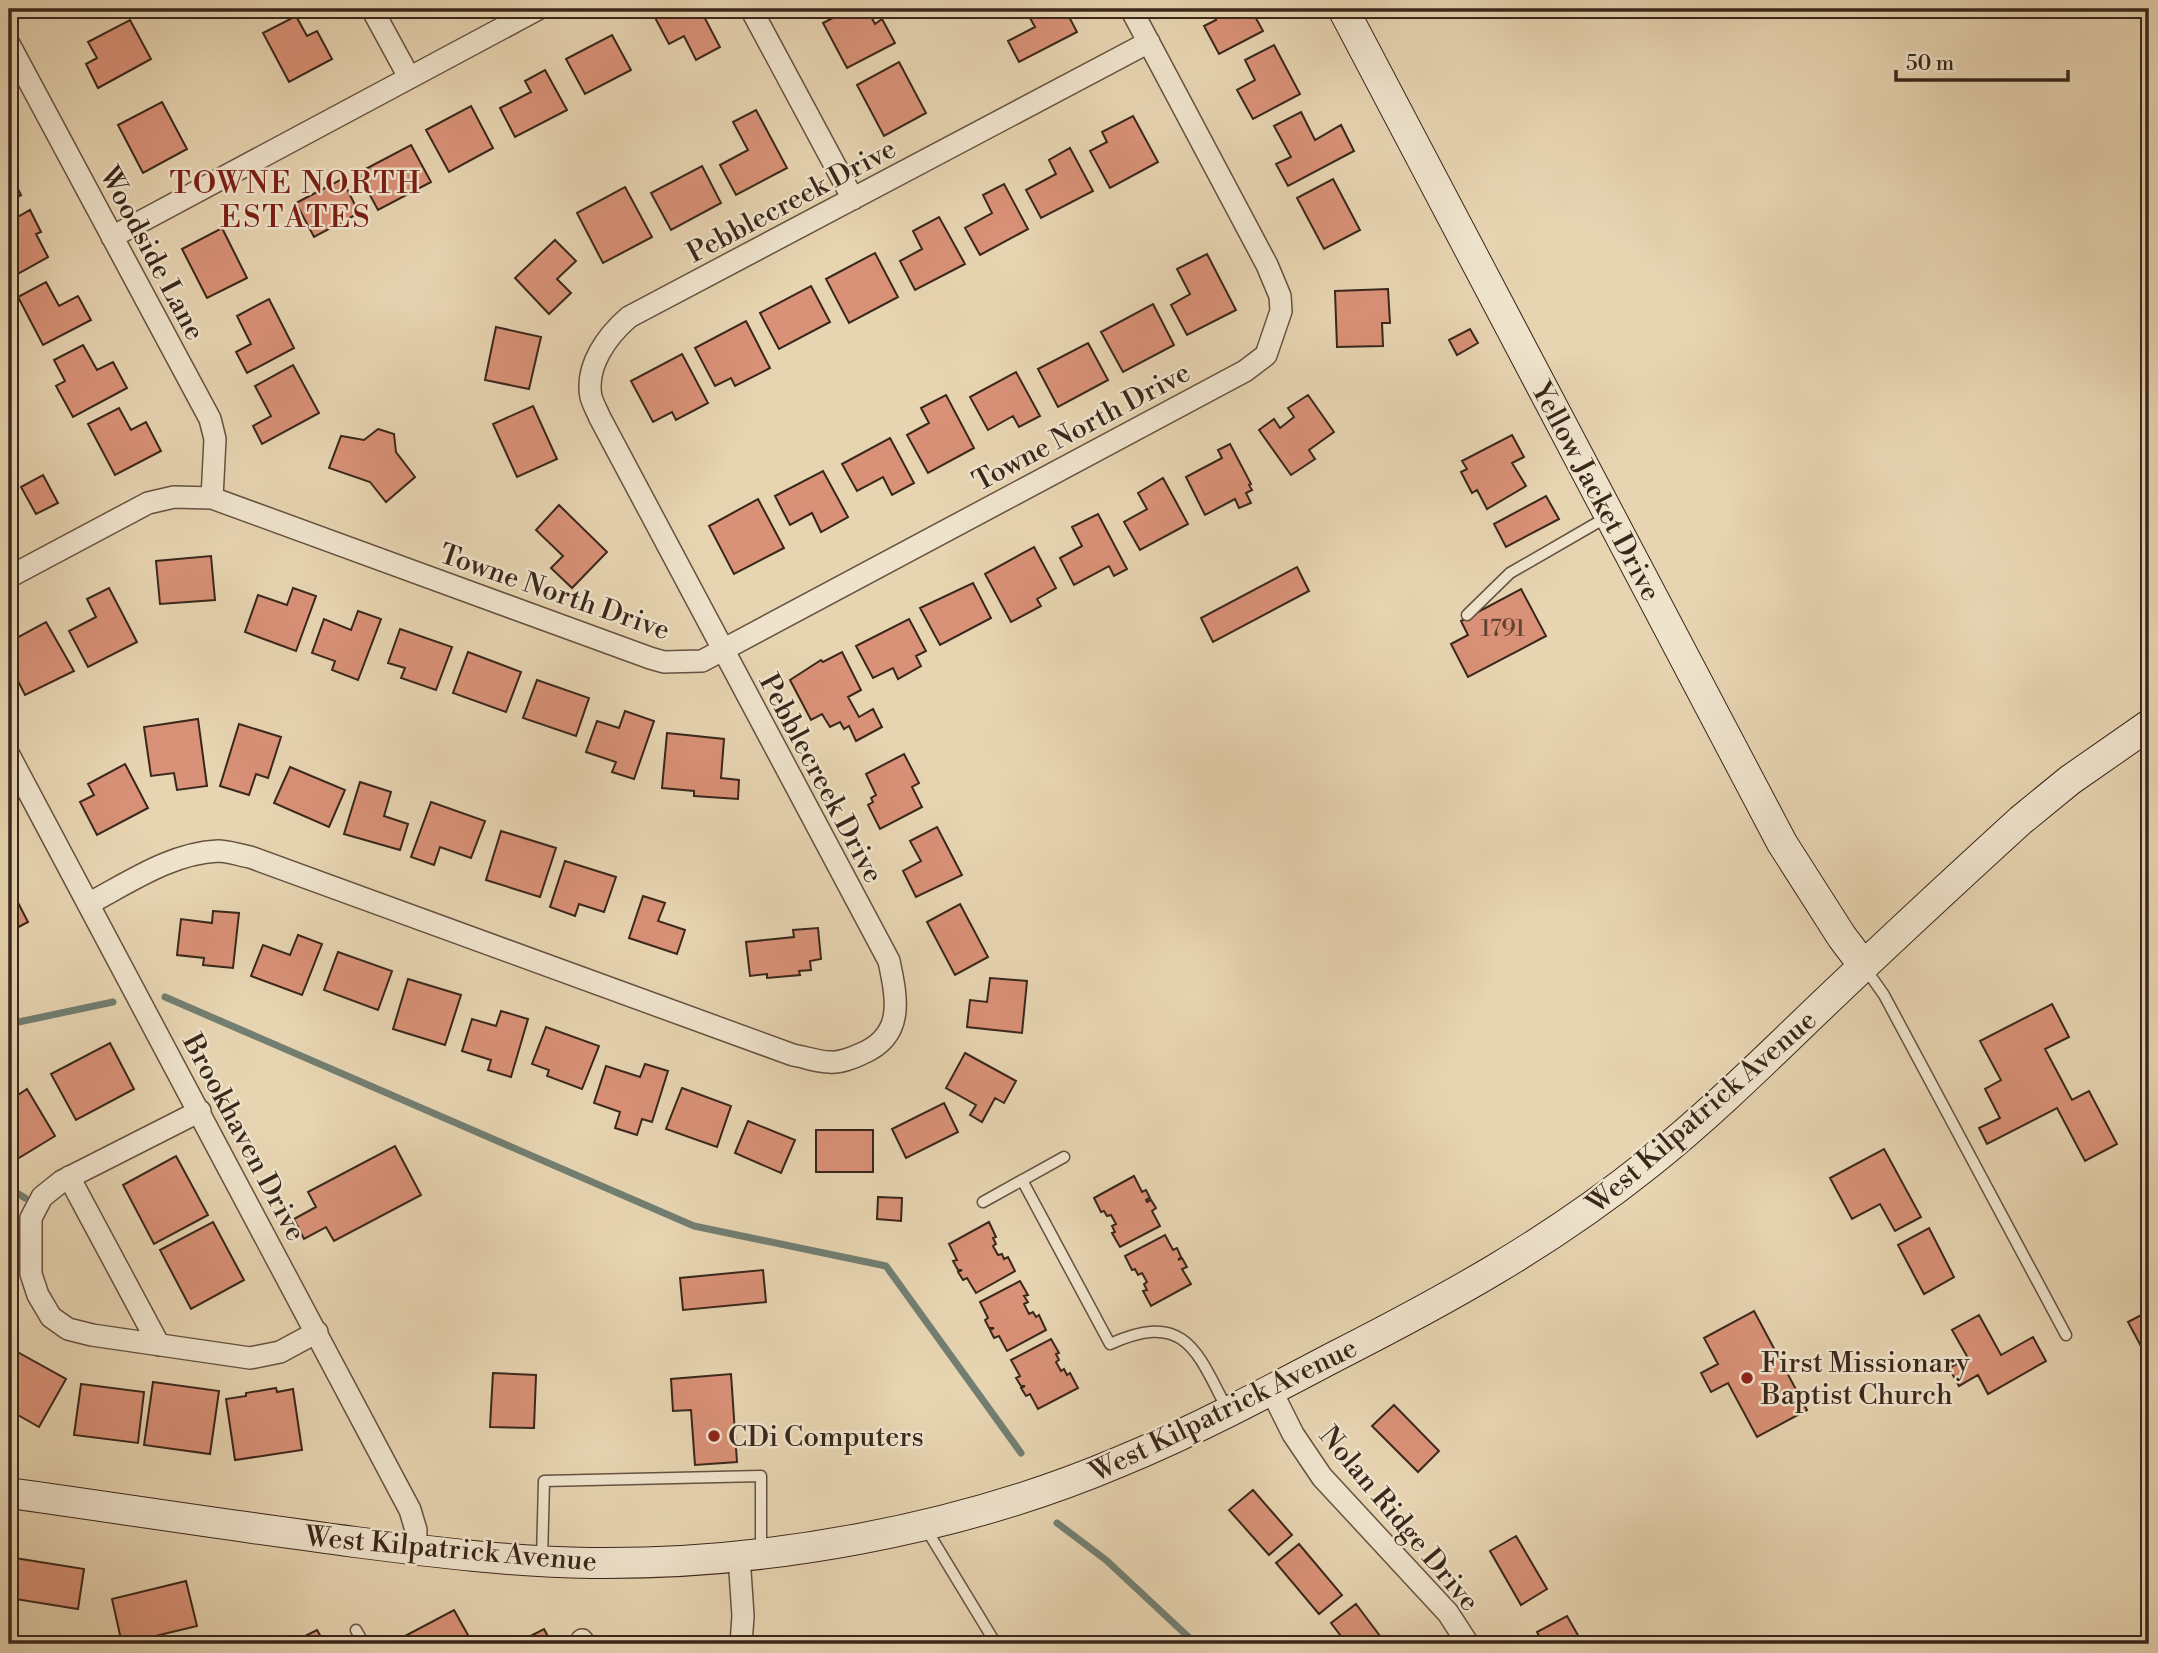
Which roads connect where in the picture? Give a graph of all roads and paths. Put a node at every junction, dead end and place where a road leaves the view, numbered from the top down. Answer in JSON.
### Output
{"nodes":[{"id":1,"x":372,"y":9,"type":"edge"},
{"id":2,"x":538,"y":9,"type":"edge"},
{"id":3,"x":751,"y":9,"type":"edge"},
{"id":4,"x":1131,"y":9,"type":"edge"},
{"id":5,"x":1343,"y":9,"type":"edge"},
{"id":6,"x":1149,"y":42,"type":"junction"},
{"id":7,"x":9,"y":44,"type":"edge"},
{"id":8,"x":409,"y":77,"type":"junction"},
{"id":9,"x":853,"y":199,"type":"junction"},
{"id":10,"x":112,"y":237,"type":"junction"},
{"id":11,"x":212,"y":498,"type":"junction"},
{"id":12,"x":1610,"y":516,"type":"junction"},
{"id":13,"x":9,"y":577,"type":"edge"},
{"id":14,"x":1467,"y":615,"type":"dead end"},
{"id":15,"x":722,"y":650,"type":"junction"},
{"id":16,"x":2149,"y":725,"type":"edge"},
{"id":17,"x":9,"y":755,"type":"edge"},
{"id":18,"x":88,"y":904,"type":"junction"},
{"id":19,"x":1864,"y":966,"type":"junction"},
{"id":20,"x":200,"y":1111,"type":"junction"},
{"id":21,"x":1064,"y":1157,"type":"dead end"},
{"id":22,"x":69,"y":1177,"type":"junction"},
{"id":23,"x":1022,"y":1180,"type":"junction"},
{"id":24,"x":983,"y":1202,"type":"dead end"},
{"id":25,"x":317,"y":1332,"type":"junction"},
{"id":26,"x":2066,"y":1335,"type":"dead end"},
{"id":27,"x":159,"y":1345,"type":"junction"},
{"id":28,"x":1271,"y":1390,"type":"junction"},
{"id":29,"x":1228,"y":1412,"type":"junction"},
{"id":30,"x":9,"y":1493,"type":"edge"},
{"id":31,"x":924,"y":1524,"type":"junction"},
{"id":32,"x":415,"y":1550,"type":"junction"},
{"id":33,"x":750,"y":1554,"type":"junction"},
{"id":34,"x":542,"y":1562,"type":"junction"},
{"id":35,"x":356,"y":1630,"type":"dead end"},
{"id":36,"x":364,"y":1644,"type":"edge"},
{"id":37,"x":741,"y":1644,"type":"edge"},
{"id":38,"x":996,"y":1644,"type":"edge"},
{"id":39,"x":1468,"y":1644,"type":"edge"}],
"edges":[{"from":1,"to":8,"type":"street"},
{"from":2,"to":8,"type":"street"},
{"from":3,"to":9,"type":"street"},
{"from":4,"to":6,"type":"street"},
{"from":5,"to":12,"type":"main road","name":"Yellow Jacket Drive"},
{"from":6,"to":9,"type":"street","name":"Pebblecreek Drive"},
{"from":6,"to":15,"type":"street","name":"Towne North Drive"},
{"from":7,"to":10,"type":"street","name":"Woodside Lane"},
{"from":8,"to":10,"type":"street"},
{"from":9,"to":15,"type":"street","name":"Pebblecreek Drive"},
{"from":10,"to":11,"type":"street","name":"Woodside Lane"},
{"from":11,"to":13,"type":"street","name":"Towne North Drive"},
{"from":11,"to":15,"type":"street","name":"Towne North Drive"},
{"from":12,"to":14,"type":"lane"},
{"from":12,"to":19,"type":"main road","name":"Yellow Jacket Drive"},
{"from":15,"to":18,"type":"street","name":"Pebblecreek Drive"},
{"from":16,"to":19,"type":"main road","name":"West Kilpatrick Avenue"},
{"from":17,"to":18,"type":"street","name":"Brookhaven Drive"},
{"from":18,"to":20,"type":"street","name":"Brookhaven Drive"},
{"from":19,"to":26,"type":"lane"},
{"from":19,"to":28,"type":"main road","name":"West Kilpatrick Avenue"},
{"from":20,"to":22,"type":"street"},
{"from":20,"to":25,"type":"street","name":"Brookhaven Drive"},
{"from":21,"to":23,"type":"lane"},
{"from":22,"to":27,"type":"street"},
{"from":22,"to":27,"type":"street"},
{"from":23,"to":24,"type":"lane"},
{"from":23,"to":29,"type":"lane"},
{"from":25,"to":27,"type":"street"},
{"from":25,"to":32,"type":"street","name":"Brookhaven Drive"},
{"from":28,"to":29,"type":"main road","name":"West Kilpatrick Avenue"},
{"from":28,"to":39,"type":"street","name":"Nolan Ridge Drive"},
{"from":29,"to":31,"type":"main road","name":"West Kilpatrick Avenue"},
{"from":30,"to":32,"type":"main road","name":"West Kilpatrick Avenue"},
{"from":31,"to":33,"type":"main road","name":"West Kilpatrick Avenue"},
{"from":31,"to":38,"type":"lane"},
{"from":32,"to":34,"type":"main road","name":"West Kilpatrick Avenue"},
{"from":33,"to":34,"type":"main road","name":"West Kilpatrick Avenue"},
{"from":33,"to":34,"type":"lane"},
{"from":33,"to":37,"type":"street"},
{"from":35,"to":36,"type":"lane"}]}
